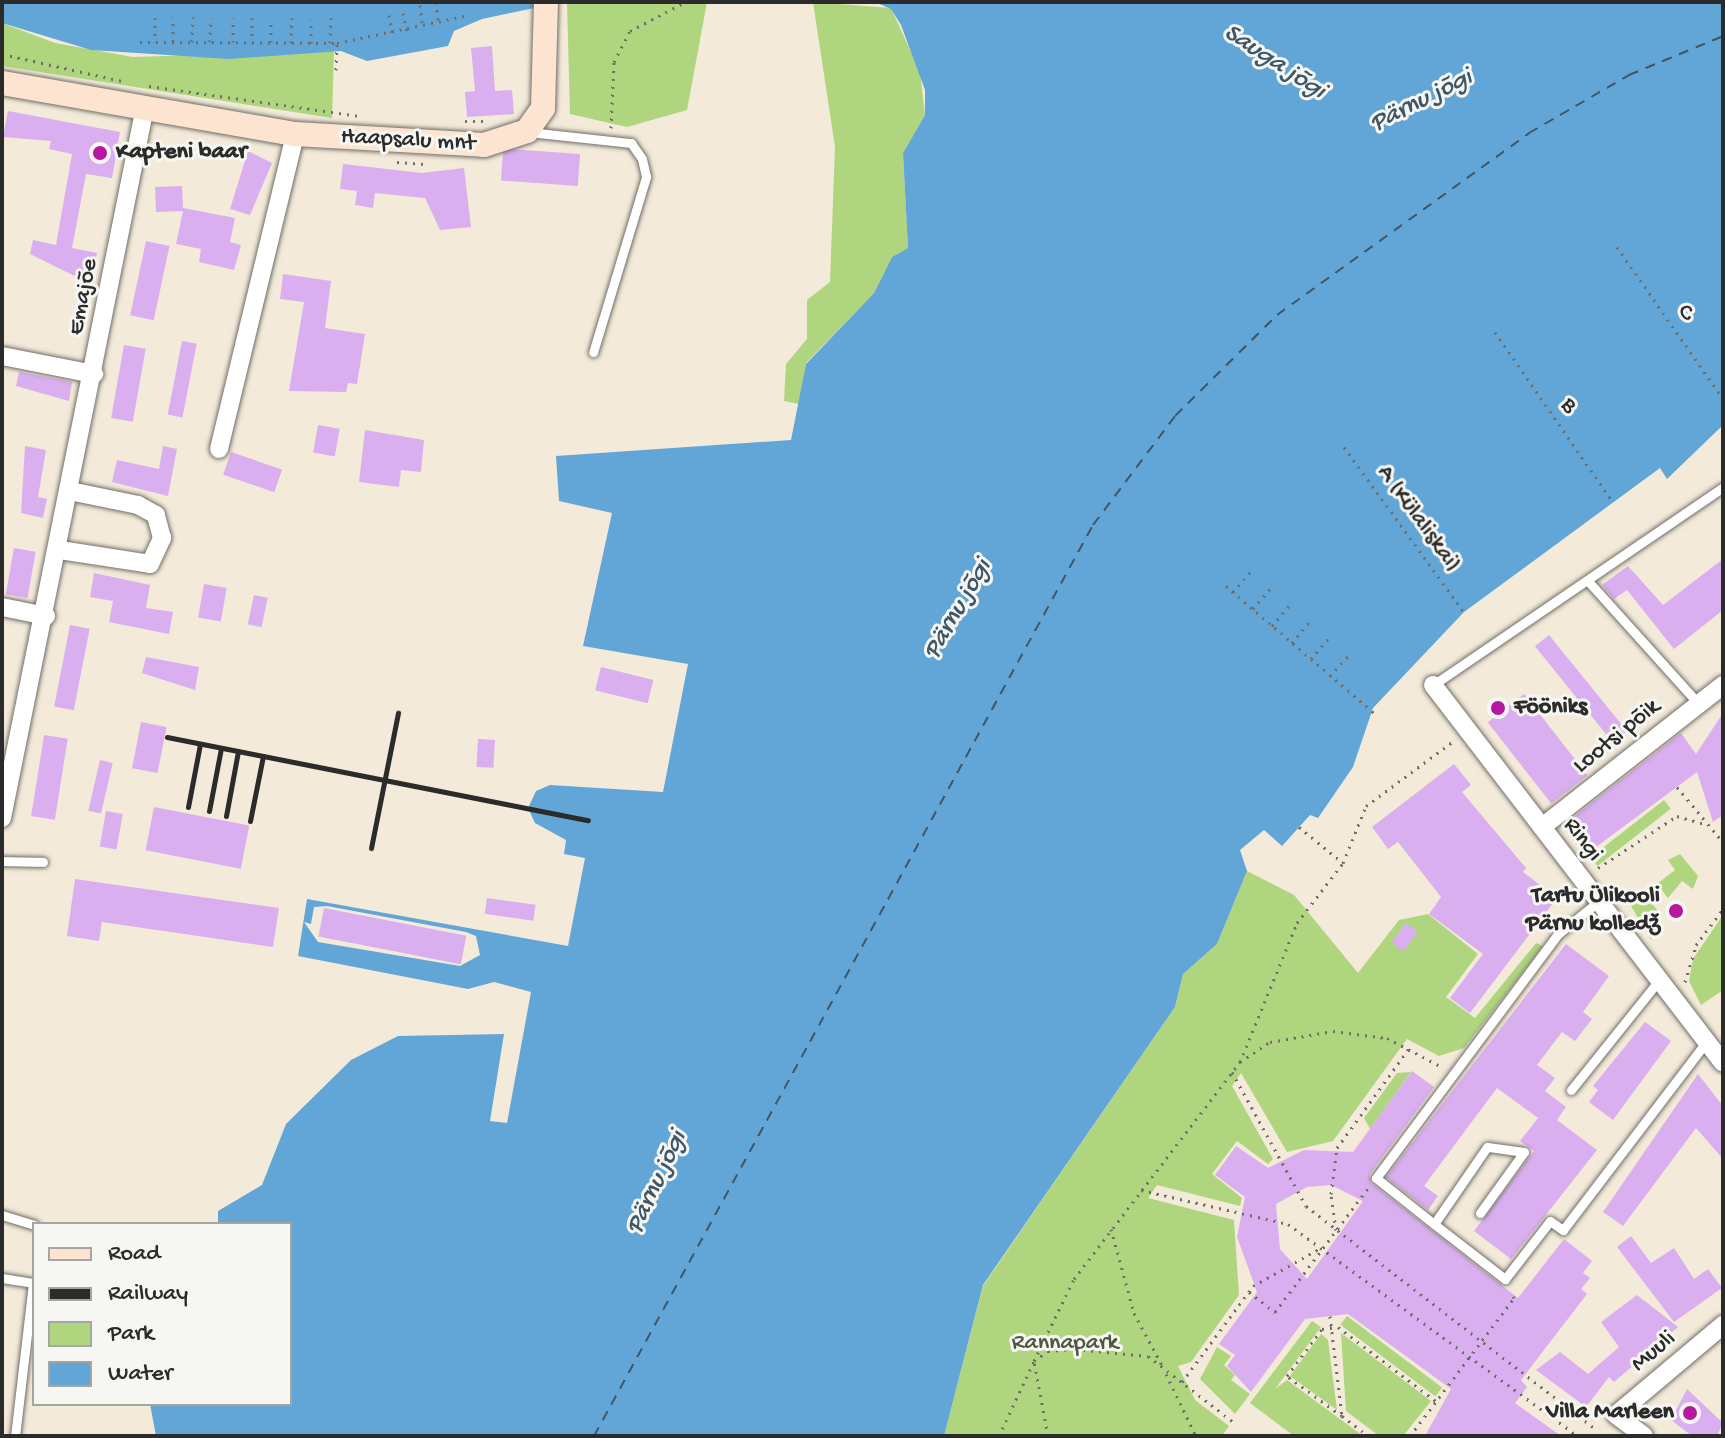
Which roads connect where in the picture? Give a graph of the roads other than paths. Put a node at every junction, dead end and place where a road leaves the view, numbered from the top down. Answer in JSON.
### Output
{"nodes":[{"id":1,"x":546,"y":2,"type":"edge"},
{"id":2,"x":2,"y":83,"type":"edge"},
{"id":3,"x":144,"y":112,"type":"junction"},
{"id":4,"x":527,"y":131,"type":"junction"},
{"id":5,"x":295,"y":134,"type":"junction"},
{"id":6,"x":593,"y":352,"type":"dead end"},
{"id":7,"x":2,"y":356,"type":"edge"},
{"id":8,"x":94,"y":374,"type":"junction"},
{"id":9,"x":219,"y":449,"type":"dead end"},
{"id":10,"x":1723,"y":487,"type":"edge"},
{"id":11,"x":70,"y":491,"type":"junction"},
{"id":12,"x":60,"y":550,"type":"junction"},
{"id":13,"x":1588,"y":581,"type":"junction"},
{"id":14,"x":2,"y":607,"type":"edge"},
{"id":15,"x":46,"y":616,"type":"junction"},
{"id":16,"x":1433,"y":685,"type":"joint"},
{"id":17,"x":1723,"y":685,"type":"edge"},
{"id":18,"x":1698,"y":703,"type":"junction"},
{"id":19,"x":2,"y":818,"type":"edge"},
{"id":20,"x":1542,"y":827,"type":"junction"},
{"id":21,"x":2,"y":861,"type":"edge"},
{"id":22,"x":43,"y":862,"type":"dead end"},
{"id":23,"x":1599,"y":901,"type":"junction"},
{"id":24,"x":1659,"y":979,"type":"junction"},
{"id":25,"x":1707,"y":1041,"type":"junction"},
{"id":26,"x":1723,"y":1063,"type":"edge"},
{"id":27,"x":1571,"y":1090,"type":"dead end"},
{"id":28,"x":1480,"y":1213,"type":"dead end"},
{"id":29,"x":2,"y":1215,"type":"edge"},
{"id":30,"x":32,"y":1224,"type":"edge"},
{"id":31,"x":1434,"y":1224,"type":"junction"},
{"id":32,"x":2,"y":1278,"type":"edge"},
{"id":33,"x":32,"y":1283,"type":"edge"},
{"id":34,"x":32,"y":1292,"type":"edge"},
{"id":35,"x":1723,"y":1325,"type":"edge"},
{"id":36,"x":15,"y":1436,"type":"edge"},
{"id":37,"x":1644,"y":1436,"type":"edge"}],
"edges":[{"from":1,"to":4,"type":"main road"},
{"from":2,"to":3,"type":"main road","name":"Haapsalu mnt"},
{"from":3,"to":5,"type":"main road","name":"Haapsalu mnt"},
{"from":3,"to":8,"type":"street","name":"Emajõe"},
{"from":4,"to":5,"type":"main road","name":"Haapsalu mnt"},
{"from":4,"to":6,"type":"lane"},
{"from":5,"to":9,"type":"street"},
{"from":7,"to":8,"type":"street"},
{"from":8,"to":11,"type":"street","name":"Emajõe"},
{"from":10,"to":13,"type":"lane"},
{"from":11,"to":12,"type":"street","name":"Emajõe"},
{"from":11,"to":12,"type":"street"},
{"from":12,"to":15,"type":"street","name":"Emajõe"},
{"from":13,"to":16,"type":"lane"},
{"from":13,"to":18,"type":"lane"},
{"from":14,"to":15,"type":"street"},
{"from":15,"to":19,"type":"street","name":"Emajõe"},
{"from":16,"to":20,"type":"street","name":"Ringi"},
{"from":17,"to":18,"type":"street","name":"Lootsi põik"},
{"from":18,"to":20,"type":"street","name":"Lootsi põik"},
{"from":20,"to":23,"type":"street","name":"Ringi"},
{"from":21,"to":22,"type":"lane"},
{"from":23,"to":24,"type":"street","name":"Ringi"},
{"from":23,"to":31,"type":"lane"},
{"from":24,"to":25,"type":"street","name":"Ringi"},
{"from":24,"to":27,"type":"lane"},
{"from":25,"to":26,"type":"street","name":"Ringi"},
{"from":25,"to":31,"type":"lane"},
{"from":28,"to":31,"type":"lane"},
{"from":29,"to":30,"type":"lane"},
{"from":32,"to":33,"type":"lane"},
{"from":34,"to":36,"type":"lane"},
{"from":35,"to":37,"type":"street","name":"Muuli"}]}
